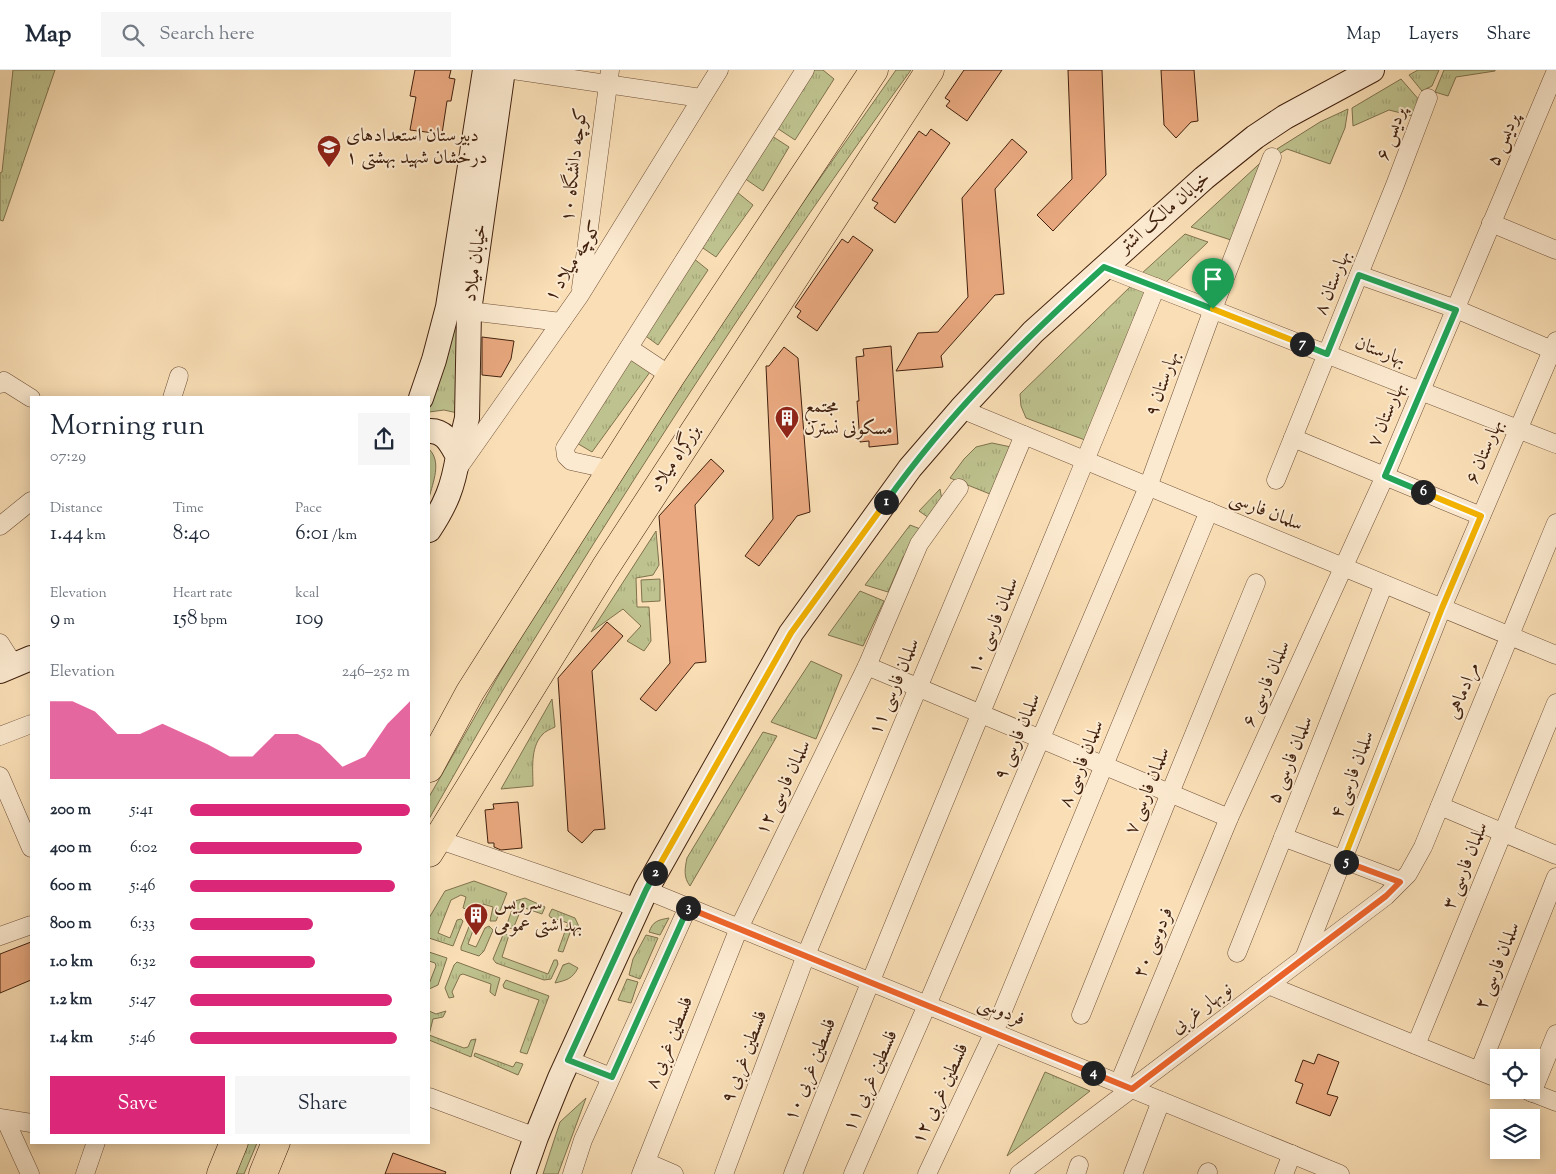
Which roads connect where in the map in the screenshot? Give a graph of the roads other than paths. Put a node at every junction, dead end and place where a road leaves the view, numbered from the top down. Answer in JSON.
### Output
{"nodes":[{"id":1,"x":485,"y":70,"type":"edge"},
{"id":2,"x":503,"y":70,"type":"edge"},
{"id":3,"x":513,"y":70,"type":"edge"},
{"id":4,"x":805,"y":70,"type":"edge"},
{"id":5,"x":874,"y":70,"type":"edge"},
{"id":6,"x":930,"y":70,"type":"edge"},
{"id":7,"x":1337,"y":70,"type":"edge"},
{"id":8,"x":1372,"y":70,"type":"edge"},
{"id":9,"x":715,"y":73,"type":"edge"},
{"id":10,"x":1555,"y":73,"type":"edge"},
{"id":11,"x":608,"y":77,"type":"edge"},
{"id":12,"x":701,"y":98,"type":"junction"},
{"id":13,"x":1428,"y":98,"type":"dead end"},
{"id":14,"x":1255,"y":137,"type":"junction"},
{"id":15,"x":1272,"y":157,"type":"dead end"},
{"id":16,"x":1396,"y":185,"type":"joint"},
{"id":17,"x":1491,"y":223,"type":"junction"},
{"id":18,"x":1556,"y":250,"type":"edge"},
{"id":19,"x":1104,"y":267,"type":"junction"},
{"id":20,"x":1359,"y":275,"type":"junction"},
{"id":21,"x":1156,"y":287,"type":"junction"},
{"id":22,"x":580,"y":295,"type":"junction"},
{"id":23,"x":1213,"y":309,"type":"junction"},
{"id":24,"x":1456,"y":310,"type":"junction"},
{"id":25,"x":469,"y":311,"type":"junction"},
{"id":26,"x":561,"y":322,"type":"junction"},
{"id":27,"x":1554,"y":346,"type":"edge"},
{"id":28,"x":629,"y":348,"type":"junction"},
{"id":29,"x":1327,"y":354,"type":"junction"},
{"id":30,"x":179,"y":376,"type":"dead end"},
{"id":31,"x":671,"y":376,"type":"junction"},
{"id":32,"x":2,"y":383,"type":"edge"},
{"id":33,"x":1420,"y":391,"type":"junction"},
{"id":34,"x":173,"y":396,"type":"edge"},
{"id":35,"x":422,"y":396,"type":"edge"},
{"id":36,"x":30,"y":397,"type":"edge"},
{"id":37,"x":467,"y":404,"type":"junction"},
{"id":38,"x":503,"y":406,"type":"junction"},
{"id":39,"x":961,"y":409,"type":"junction"},
{"id":40,"x":1518,"y":429,"type":"junction"},
{"id":41,"x":430,"y":431,"type":"edge"},
{"id":42,"x":1024,"y":435,"type":"junction"},
{"id":43,"x":1292,"y":438,"type":"junction"},
{"id":44,"x":1556,"y":444,"type":"edge"},
{"id":45,"x":1086,"y":460,"type":"junction"},
{"id":46,"x":457,"y":463,"type":"junction"},
{"id":47,"x":612,"y":470,"type":"junction"},
{"id":48,"x":1385,"y":476,"type":"junction"},
{"id":49,"x":1276,"y":480,"type":"dead end"},
{"id":50,"x":1148,"y":486,"type":"junction"},
{"id":51,"x":959,"y":488,"type":"dead end"},
{"id":52,"x":30,"y":502,"type":"edge"},
{"id":53,"x":1209,"y":511,"type":"junction"},
{"id":54,"x":1481,"y":516,"type":"junction"},
{"id":55,"x":1556,"y":523,"type":"edge"},
{"id":56,"x":0,"y":526,"type":"edge"},
{"id":57,"x":430,"y":528,"type":"edge"},
{"id":58,"x":1342,"y":567,"type":"junction"},
{"id":59,"x":1256,"y":584,"type":"dead end"},
{"id":60,"x":1384,"y":584,"type":"junction"},
{"id":61,"x":1442,"y":608,"type":"junction"},
{"id":62,"x":1509,"y":636,"type":"junction"},
{"id":63,"x":0,"y":643,"type":"edge"},
{"id":64,"x":1556,"y":655,"type":"edge"},
{"id":65,"x":15,"y":664,"type":"edge"},
{"id":66,"x":867,"y":666,"type":"junction"},
{"id":67,"x":918,"y":687,"type":"junction"},
{"id":68,"x":1556,"y":703,"type":"edge"},
{"id":69,"x":980,"y":714,"type":"junction"},
{"id":70,"x":30,"y":724,"type":"edge"},
{"id":71,"x":0,"y":736,"type":"edge"},
{"id":72,"x":1041,"y":739,"type":"junction"},
{"id":73,"x":430,"y":766,"type":"edge"},
{"id":74,"x":1105,"y":766,"type":"junction"},
{"id":75,"x":0,"y":776,"type":"edge"},
{"id":76,"x":1170,"y":793,"type":"junction"},
{"id":77,"x":1440,"y":806,"type":"junction"},
{"id":78,"x":1229,"y":818,"type":"junction"},
{"id":79,"x":1503,"y":832,"type":"junction"},
{"id":80,"x":1283,"y":837,"type":"junction"},
{"id":81,"x":30,"y":846,"type":"edge"},
{"id":82,"x":433,"y":846,"type":"edge"},
{"id":83,"x":1556,"y":854,"type":"edge"},
{"id":84,"x":1343,"y":861,"type":"junction"},
{"id":85,"x":1556,"y":877,"type":"edge"},
{"id":86,"x":1404,"y":878,"type":"junction"},
{"id":87,"x":642,"y":899,"type":"junction"},
{"id":88,"x":688,"y":908,"type":"junction"},
{"id":89,"x":30,"y":925,"type":"edge"},
{"id":90,"x":739,"y":928,"type":"junction"},
{"id":91,"x":0,"y":936,"type":"edge"},
{"id":92,"x":1238,"y":953,"type":"dead end"},
{"id":93,"x":806,"y":955,"type":"junction"},
{"id":94,"x":1304,"y":958,"type":"junction"},
{"id":95,"x":870,"y":981,"type":"junction"},
{"id":96,"x":1268,"y":985,"type":"junction"},
{"id":97,"x":927,"y":1005,"type":"junction"},
{"id":98,"x":1081,"y":1015,"type":"dead end"},
{"id":99,"x":994,"y":1032,"type":"junction"},
{"id":100,"x":1556,"y":1034,"type":"edge"},
{"id":101,"x":1416,"y":1045,"type":"junction"},
{"id":102,"x":568,"y":1060,"type":"junction"},
{"id":103,"x":1540,"y":1068,"type":"edge"},
{"id":104,"x":1479,"y":1071,"type":"junction"},
{"id":105,"x":1490,"y":1075,"type":"edge"},
{"id":106,"x":612,"y":1077,"type":"junction"},
{"id":107,"x":1125,"y":1086,"type":"junction"},
{"id":108,"x":1540,"y":1095,"type":"edge"},
{"id":109,"x":430,"y":1097,"type":"edge"},
{"id":110,"x":1161,"y":1101,"type":"junction"},
{"id":111,"x":1556,"y":1102,"type":"edge"},
{"id":112,"x":3,"y":1119,"type":"edge"},
{"id":113,"x":30,"y":1123,"type":"edge"},
{"id":114,"x":536,"y":1137,"type":"junction"},
{"id":115,"x":95,"y":1144,"type":"edge"},
{"id":116,"x":233,"y":1144,"type":"edge"},
{"id":117,"x":275,"y":1144,"type":"edge"},
{"id":118,"x":1292,"y":1154,"type":"junction"},
{"id":119,"x":644,"y":1168,"type":"edge"},
{"id":120,"x":30,"y":1174,"type":"edge"},
{"id":121,"x":85,"y":1174,"type":"edge"},
{"id":122,"x":221,"y":1174,"type":"edge"},
{"id":123,"x":263,"y":1174,"type":"edge"},
{"id":124,"x":524,"y":1174,"type":"edge"},
{"id":125,"x":572,"y":1174,"type":"edge"},
{"id":126,"x":674,"y":1174,"type":"edge"},
{"id":127,"x":724,"y":1174,"type":"edge"},
{"id":128,"x":793,"y":1174,"type":"edge"},
{"id":129,"x":853,"y":1174,"type":"edge"},
{"id":130,"x":927,"y":1174,"type":"edge"},
{"id":131,"x":1019,"y":1174,"type":"edge"},
{"id":132,"x":1133,"y":1174,"type":"edge"},
{"id":133,"x":1284,"y":1174,"type":"edge"},
{"id":134,"x":1340,"y":1174,"type":"edge"}],
"edges":[{"from":1,"to":35,"type":"main road","name":"خیابان میلاد"},
{"from":2,"to":25,"type":"main road","name":"خیابان میلاد"},
{"from":3,"to":11,"type":"street"},
{"from":4,"to":28,"type":"street"},
{"from":5,"to":31,"type":"highway"},
{"from":6,"to":82,"type":"highway","name":"بزرگراه میلاد"},
{"from":7,"to":14,"type":"main road","name":"خیابان مالک اشتر"},
{"from":8,"to":14,"type":"main road","name":"خیابان مالک اشتر"},
{"from":9,"to":12,"type":"street","name":"کوچه میلاد ۱"},
{"from":10,"to":17,"type":"street","name":"پردیس ۵"},
{"from":11,"to":12,"type":"street"},
{"from":11,"to":22,"type":"street","name":"کوچه دانشگاه ۱۰"},
{"from":12,"to":22,"type":"street","name":"کوچه میلاد ۱"},
{"from":13,"to":16,"type":"street","name":"پردیس ۶"},
{"from":14,"to":19,"type":"main road","name":"خیابان مالک اشتر"},
{"from":15,"to":23,"type":"street","name":"بهارستان ۹"},
{"from":16,"to":20,"type":"street","name":"بهارستان ۸"},
{"from":17,"to":18,"type":"street"},
{"from":17,"to":24,"type":"street","name":"بهارستان ۷"},
{"from":19,"to":21,"type":"street","name":"بهارستان"},
{"from":19,"to":39,"type":"main road","name":"خیابان مالک اشتر"},
{"from":20,"to":24,"type":"street"},
{"from":20,"to":29,"type":"street","name":"بهارستان ۸"},
{"from":21,"to":23,"type":"street","name":"بهارستان"},
{"from":21,"to":45,"type":"street","name":"سلمان فارسی ۱۰"},
{"from":22,"to":26,"type":"street","name":"کوچه میلاد ۱"},
{"from":23,"to":29,"type":"street","name":"بهارستان"},
{"from":23,"to":50,"type":"street","name":"بهارستان ۹"},
{"from":24,"to":27,"type":"street"},
{"from":24,"to":33,"type":"street","name":"بهارستان ۷"},
{"from":25,"to":26,"type":"street"},
{"from":25,"to":37,"type":"main road","name":"خیابان میلاد"},
{"from":26,"to":38,"type":"street","name":"کوچه میلاد ۱"},
{"from":27,"to":40,"type":"street","name":"بهارستان ۶"},
{"from":28,"to":31,"type":"street"},
{"from":28,"to":47,"type":"street"},
{"from":29,"to":33,"type":"street","name":"بهارستان"},
{"from":29,"to":43,"type":"street","name":"بهارستان ۸"},
{"from":30,"to":34,"type":"street"},
{"from":31,"to":47,"type":"highway"},
{"from":32,"to":36,"type":"street"},
{"from":33,"to":40,"type":"street","name":"بهارستان"},
{"from":33,"to":48,"type":"street","name":"بهارستان ۷"},
{"from":37,"to":38,"type":"street"},
{"from":37,"to":46,"type":"main road","name":"خیابان میلاد"},
{"from":38,"to":46,"type":"street","name":"کوچه میلاد ۱"},
{"from":39,"to":42,"type":"street","name":"سلمان فارسی"},
{"from":39,"to":87,"type":"main road","name":"خیابان مالک اشتر"},
{"from":40,"to":44,"type":"street","name":"بهارستان"},
{"from":40,"to":54,"type":"street","name":"بهارستان ۶"},
{"from":41,"to":46,"type":"main road"},
{"from":42,"to":45,"type":"street","name":"سلمان فارسی"},
{"from":42,"to":67,"type":"street","name":"سلمان فارسی ۱۱"},
{"from":43,"to":48,"type":"street"},
{"from":43,"to":49,"type":"street","name":"بهارستان ۸"},
{"from":45,"to":50,"type":"street","name":"سلمان فارسی"},
{"from":45,"to":69,"type":"street","name":"سلمان فارسی ۱۰"},
{"from":46,"to":57,"type":"main road","name":"خیابان میلاد"},
{"from":47,"to":73,"type":"highway"},
{"from":48,"to":54,"type":"street"},
{"from":48,"to":58,"type":"street","name":"بهارستان ۷"},
{"from":50,"to":53,"type":"street","name":"سلمان فارسی"},
{"from":50,"to":72,"type":"street","name":"سلمان فارسی ۹"},
{"from":51,"to":66,"type":"street","name":"سلمان فارسی ۱۲"},
{"from":52,"to":56,"type":"street"},
{"from":53,"to":58,"type":"street","name":"سلمان فارسی"},
{"from":53,"to":74,"type":"street","name":"سلمان فارسی ۸"},
{"from":54,"to":61,"type":"street","name":"بهارستان ۶"},
{"from":55,"to":62,"type":"street","name":"مرادماهی"},
{"from":58,"to":60,"type":"street","name":"سلمان فارسی"},
{"from":58,"to":78,"type":"street","name":"سلمان فارسی ۶"},
{"from":59,"to":76,"type":"street","name":"سلمان فارسی ۷"},
{"from":60,"to":61,"type":"street","name":"سلمان فارسی"},
{"from":60,"to":80,"type":"street","name":"سلمان فارسی ۵"},
{"from":61,"to":62,"type":"street","name":"سلمان فارسی"},
{"from":61,"to":84,"type":"street","name":"سلمان فارسی ۴"},
{"from":62,"to":64,"type":"street","name":"سلمان فارسی"},
{"from":62,"to":77,"type":"street","name":"مرادماهی"},
{"from":63,"to":65,"type":"street"},
{"from":66,"to":67,"type":"street"},
{"from":66,"to":90,"type":"street","name":"سلمان فارسی ۱۲"},
{"from":67,"to":69,"type":"street"},
{"from":67,"to":93,"type":"street","name":"سلمان فارسی ۱۱"},
{"from":68,"to":79,"type":"street","name":"سلمان فارسی ۳"},
{"from":69,"to":72,"type":"street"},
{"from":69,"to":95,"type":"street","name":"سلمان فارسی ۱۰"},
{"from":70,"to":71,"type":"street"},
{"from":72,"to":74,"type":"street"},
{"from":72,"to":97,"type":"street","name":"سلمان فارسی ۹"},
{"from":74,"to":76,"type":"street"},
{"from":74,"to":99,"type":"street","name":"سلمان فارسی ۸"},
{"from":75,"to":81,"type":"street"},
{"from":76,"to":78,"type":"street"},
{"from":76,"to":98,"type":"street","name":"سلمان فارسی ۷"},
{"from":77,"to":79,"type":"street"},
{"from":77,"to":86,"type":"street","name":"مرادماهی"},
{"from":78,"to":107,"type":"street","name":"فردوسی ۲۰"},
{"from":79,"to":83,"type":"street"},
{"from":79,"to":101,"type":"street","name":"سلمان فارسی ۳"},
{"from":80,"to":84,"type":"street"},
{"from":80,"to":92,"type":"street","name":"سلمان فارسی ۵"},
{"from":82,"to":87,"type":"street","name":"فردوسی"},
{"from":84,"to":86,"type":"street"},
{"from":84,"to":94,"type":"street","name":"سلمان فارسی ۴"},
{"from":85,"to":104,"type":"street","name":"سلمان فارسی ۲"},
{"from":86,"to":94,"type":"street","name":"نوبهار غربی"},
{"from":87,"to":88,"type":"street","name":"فردوسی"},
{"from":87,"to":102,"type":"main road","name":"خیابان مالک اشتر"},
{"from":88,"to":90,"type":"street","name":"فردوسی"},
{"from":88,"to":106,"type":"street"},
{"from":89,"to":91,"type":"street"},
{"from":90,"to":93,"type":"street","name":"فردوسی"},
{"from":90,"to":119,"type":"street","name":"فلسطین غربی ۸"},
{"from":93,"to":95,"type":"street","name":"فردوسی"},
{"from":93,"to":127,"type":"street","name":"فلسطین غربی ۹"},
{"from":94,"to":96,"type":"street","name":"نوبهار غربی"},
{"from":95,"to":97,"type":"street","name":"فردوسی"},
{"from":95,"to":128,"type":"street","name":"فلسطین غربی ۱۰"},
{"from":96,"to":101,"type":"street"},
{"from":96,"to":107,"type":"street","name":"نوبهار غربی"},
{"from":97,"to":99,"type":"street","name":"فردوسی"},
{"from":97,"to":129,"type":"street","name":"فلسطین غربی ۱۱"},
{"from":99,"to":107,"type":"street","name":"فردوسی"},
{"from":99,"to":130,"type":"street","name":"فلسطین غربی ۱۲"},
{"from":100,"to":103,"type":"street"},
{"from":101,"to":104,"type":"street"},
{"from":102,"to":106,"type":"street"},
{"from":102,"to":114,"type":"main road","name":"خیابان مالک اشتر"},
{"from":104,"to":105,"type":"street"},
{"from":106,"to":125,"type":"street"},
{"from":107,"to":110,"type":"street","name":"فردوسی"},
{"from":107,"to":131,"type":"street","name":"نوبهار غربی"},
{"from":108,"to":111,"type":"street"},
{"from":109,"to":114,"type":"street"},
{"from":110,"to":118,"type":"street","name":"فردوسی"},
{"from":110,"to":132,"type":"street"},
{"from":112,"to":113,"type":"street"},
{"from":112,"to":120,"type":"street"},
{"from":114,"to":124,"type":"main road","name":"خیابان مالک اشتر"},
{"from":115,"to":121,"type":"street"},
{"from":116,"to":122,"type":"highway"},
{"from":117,"to":123,"type":"highway"},
{"from":118,"to":133,"type":"street"},
{"from":118,"to":134,"type":"street","name":"فردوسی"},
{"from":119,"to":126,"type":"street"}]}
